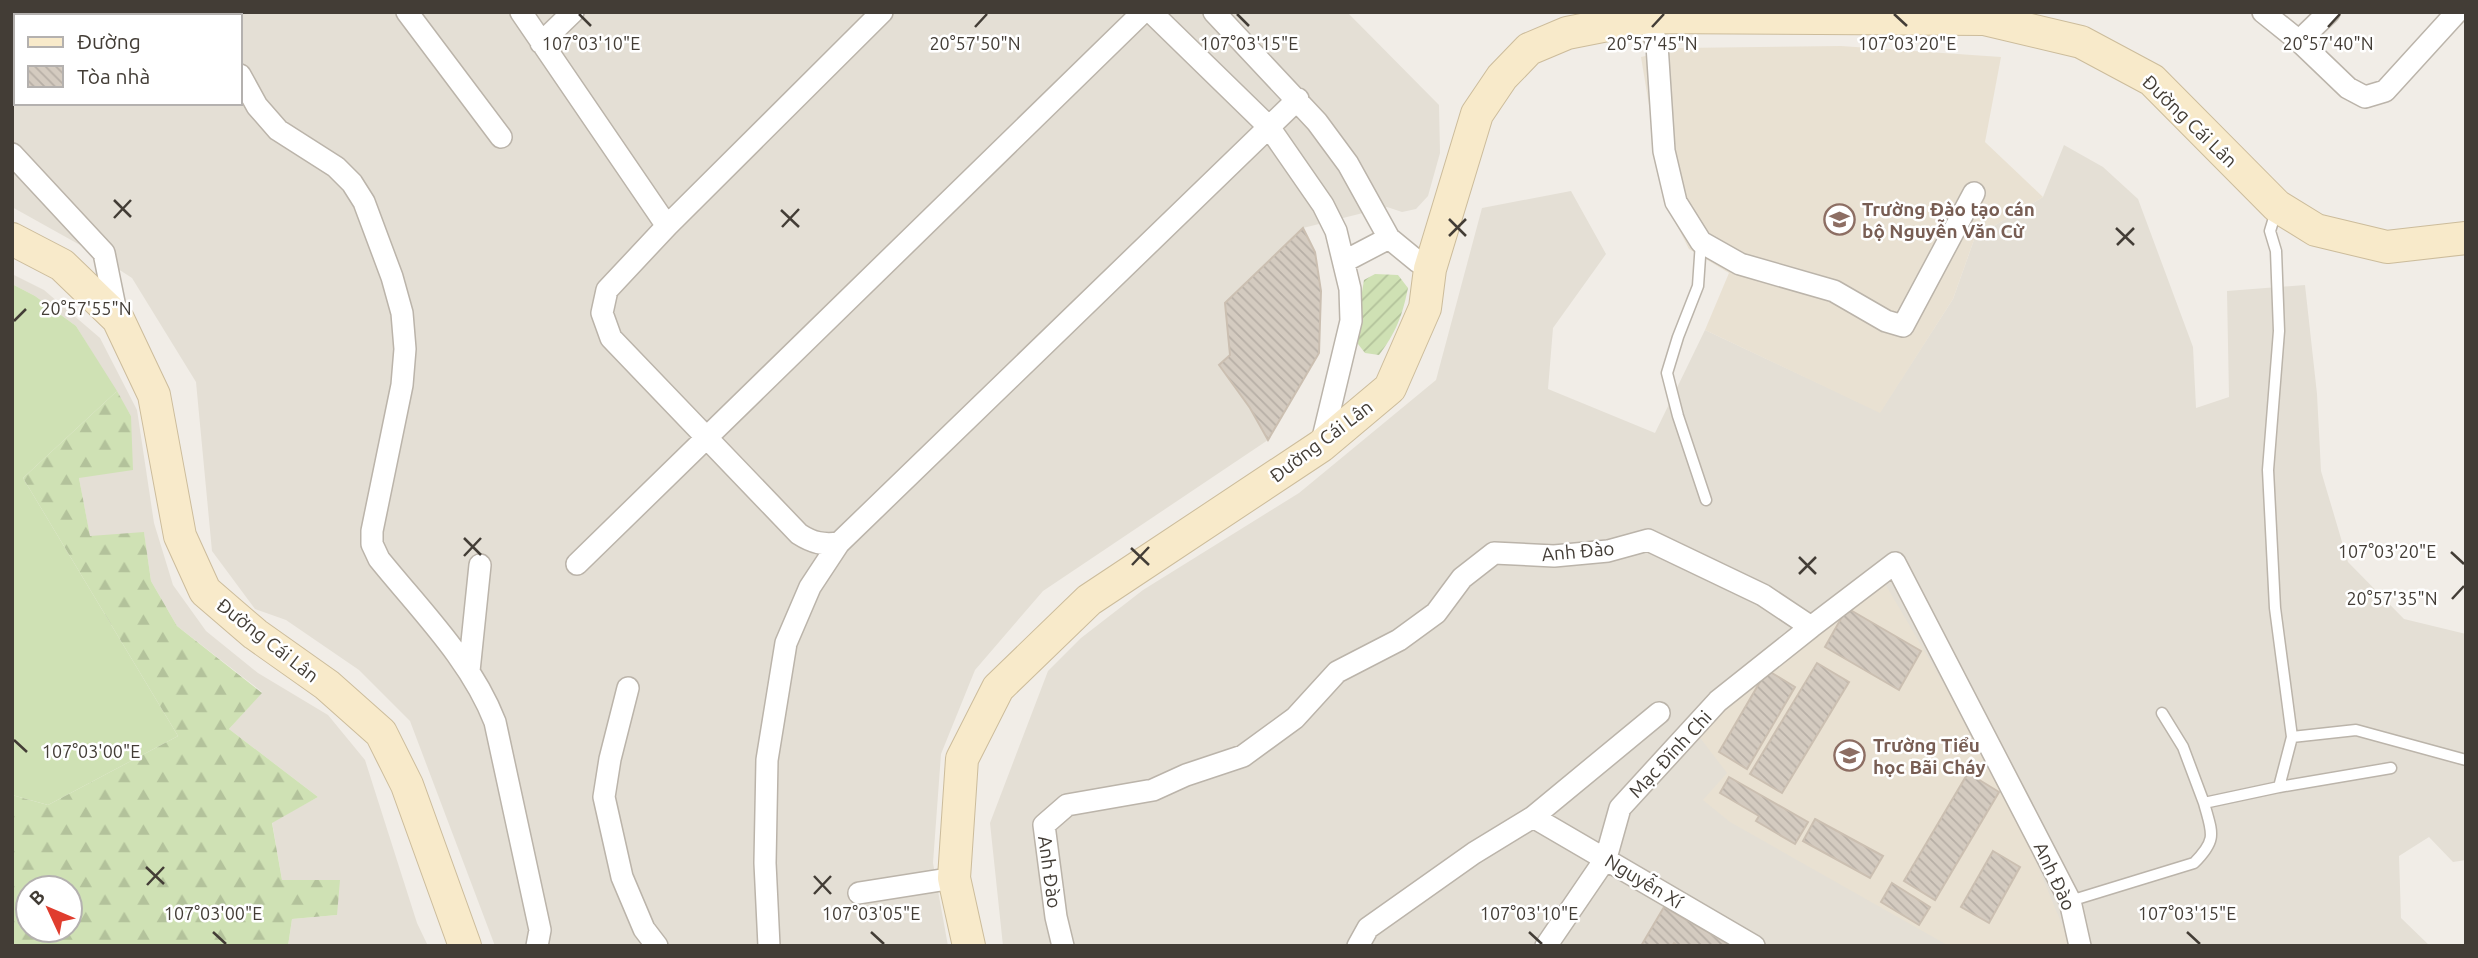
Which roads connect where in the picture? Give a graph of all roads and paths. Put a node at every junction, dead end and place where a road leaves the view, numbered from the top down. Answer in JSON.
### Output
{"nodes":[{"id":1,"x":407,"y":12,"type":"edge"},
{"id":2,"x":521,"y":12,"type":"edge"},
{"id":3,"x":573,"y":12,"type":"edge"},
{"id":4,"x":882,"y":12,"type":"edge"},
{"id":5,"x":1143,"y":12,"type":"edge"},
{"id":6,"x":1151,"y":12,"type":"edge"},
{"id":7,"x":1214,"y":12,"type":"edge"},
{"id":8,"x":2263,"y":12,"type":"edge"},
{"id":9,"x":2329,"y":12,"type":"edge"},
{"id":10,"x":2446,"y":16,"type":"edge"},
{"id":11,"x":1648,"y":17,"type":"junction"},
{"id":12,"x":1567,"y":23,"type":"edge"},
{"id":13,"x":2299,"y":41,"type":"junction"},
{"id":14,"x":541,"y":43,"type":"junction"},
{"id":15,"x":242,"y":79,"type":"edge"},
{"id":16,"x":1298,"y":99,"type":"junction"},
{"id":17,"x":1269,"y":127,"type":"junction"},
{"id":18,"x":501,"y":137,"type":"dead end"},
{"id":19,"x":12,"y":154,"type":"edge"},
{"id":20,"x":1974,"y":192,"type":"dead end"},
{"id":21,"x":2277,"y":206,"type":"junction"},
{"id":22,"x":667,"y":226,"type":"junction"},
{"id":23,"x":1389,"y":238,"type":"junction"},
{"id":24,"x":12,"y":239,"type":"edge"},
{"id":25,"x":2466,"y":239,"type":"edge"},
{"id":26,"x":1701,"y":242,"type":"junction"},
{"id":27,"x":1345,"y":261,"type":"junction"},
{"id":28,"x":1430,"y":269,"type":"junction"},
{"id":29,"x":118,"y":319,"type":"junction"},
{"id":30,"x":707,"y":437,"type":"junction"},
{"id":31,"x":1321,"y":446,"type":"junction"},
{"id":32,"x":1706,"y":500,"type":"dead end"},
{"id":33,"x":839,"y":543,"type":"junction"},
{"id":34,"x":577,"y":564,"type":"dead end"},
{"id":35,"x":480,"y":565,"type":"dead end"},
{"id":36,"x":1811,"y":627,"type":"junction"},
{"id":37,"x":470,"y":671,"type":"junction"},
{"id":38,"x":628,"y":688,"type":"dead end"},
{"id":39,"x":1659,"y":713,"type":"dead end"},
{"id":40,"x":2162,"y":713,"type":"dead end"},
{"id":41,"x":2292,"y":737,"type":"junction"},
{"id":42,"x":2466,"y":761,"type":"edge"},
{"id":43,"x":2390,"y":768,"type":"dead end"},
{"id":44,"x":2279,"y":787,"type":"junction"},
{"id":45,"x":2204,"y":803,"type":"junction"},
{"id":46,"x":1533,"y":817,"type":"junction"},
{"id":47,"x":1606,"y":858,"type":"junction"},
{"id":48,"x":954,"y":878,"type":"junction"},
{"id":49,"x":859,"y":893,"type":"dead end"},
{"id":50,"x":2070,"y":901,"type":"junction"},
{"id":51,"x":466,"y":946,"type":"edge"},
{"id":52,"x":537,"y":946,"type":"edge"},
{"id":53,"x":657,"y":946,"type":"edge"},
{"id":54,"x":769,"y":946,"type":"edge"},
{"id":55,"x":969,"y":946,"type":"edge"},
{"id":56,"x":1063,"y":946,"type":"edge"},
{"id":57,"x":1358,"y":946,"type":"edge"},
{"id":58,"x":1546,"y":946,"type":"edge"},
{"id":59,"x":1754,"y":946,"type":"edge"},
{"id":60,"x":2080,"y":946,"type":"edge"}],
"edges":[{"from":1,"to":18,"type":"street"},
{"from":2,"to":14,"type":"street"},
{"from":3,"to":14,"type":"street"},
{"from":4,"to":22,"type":"street"},
{"from":5,"to":30,"type":"street"},
{"from":6,"to":17,"type":"street"},
{"from":7,"to":16,"type":"street"},
{"from":8,"to":13,"type":"street"},
{"from":9,"to":13,"type":"street"},
{"from":10,"to":13,"type":"street"},
{"from":11,"to":12,"type":"main road","name":"Đường Cái Lân"},
{"from":11,"to":21,"type":"main road","name":"Đường Cái Lân"},
{"from":11,"to":26,"type":"street"},
{"from":12,"to":28,"type":"main road","name":"Đường Cái Lân"},
{"from":14,"to":22,"type":"street"},
{"from":15,"to":37,"type":"street"},
{"from":16,"to":17,"type":"street"},
{"from":16,"to":23,"type":"street"},
{"from":17,"to":27,"type":"street"},
{"from":17,"to":33,"type":"street"},
{"from":19,"to":29,"type":"street"},
{"from":20,"to":26,"type":"street"},
{"from":21,"to":25,"type":"main road","name":"Đường Cái Lân"},
{"from":21,"to":41,"type":"lane"},
{"from":22,"to":30,"type":"street"},
{"from":23,"to":27,"type":"street"},
{"from":23,"to":28,"type":"street"},
{"from":24,"to":29,"type":"main road","name":"Đường Cái Lân"},
{"from":26,"to":32,"type":"lane"},
{"from":27,"to":31,"type":"street"},
{"from":28,"to":31,"type":"main road","name":"Đường Cái Lân"},
{"from":29,"to":51,"type":"main road","name":"Đường Cái Lân"},
{"from":30,"to":33,"type":"street"},
{"from":30,"to":34,"type":"street"},
{"from":31,"to":48,"type":"main road","name":"Đường Cái Lân"},
{"from":33,"to":54,"type":"street"},
{"from":35,"to":37,"type":"street"},
{"from":36,"to":47,"type":"street","name":"Mạc Đĩnh Chi"},
{"from":36,"to":50,"type":"street","name":"Anh Đào"},
{"from":36,"to":56,"type":"street","name":"Anh Đào"},
{"from":37,"to":52,"type":"street"},
{"from":38,"to":53,"type":"street"},
{"from":39,"to":46,"type":"street"},
{"from":40,"to":45,"type":"lane"},
{"from":41,"to":42,"type":"lane"},
{"from":41,"to":44,"type":"lane"},
{"from":43,"to":44,"type":"lane"},
{"from":44,"to":45,"type":"lane"},
{"from":45,"to":50,"type":"lane"},
{"from":46,"to":47,"type":"street","name":"Nguyễn Xí"},
{"from":46,"to":57,"type":"street"},
{"from":47,"to":58,"type":"street","name":"Mạc Đĩnh Chi"},
{"from":47,"to":59,"type":"street","name":"Nguyễn Xí"},
{"from":48,"to":49,"type":"street"},
{"from":48,"to":55,"type":"main road","name":"Đường Cái Lân"},
{"from":50,"to":60,"type":"street","name":"Anh Đào"}]}
